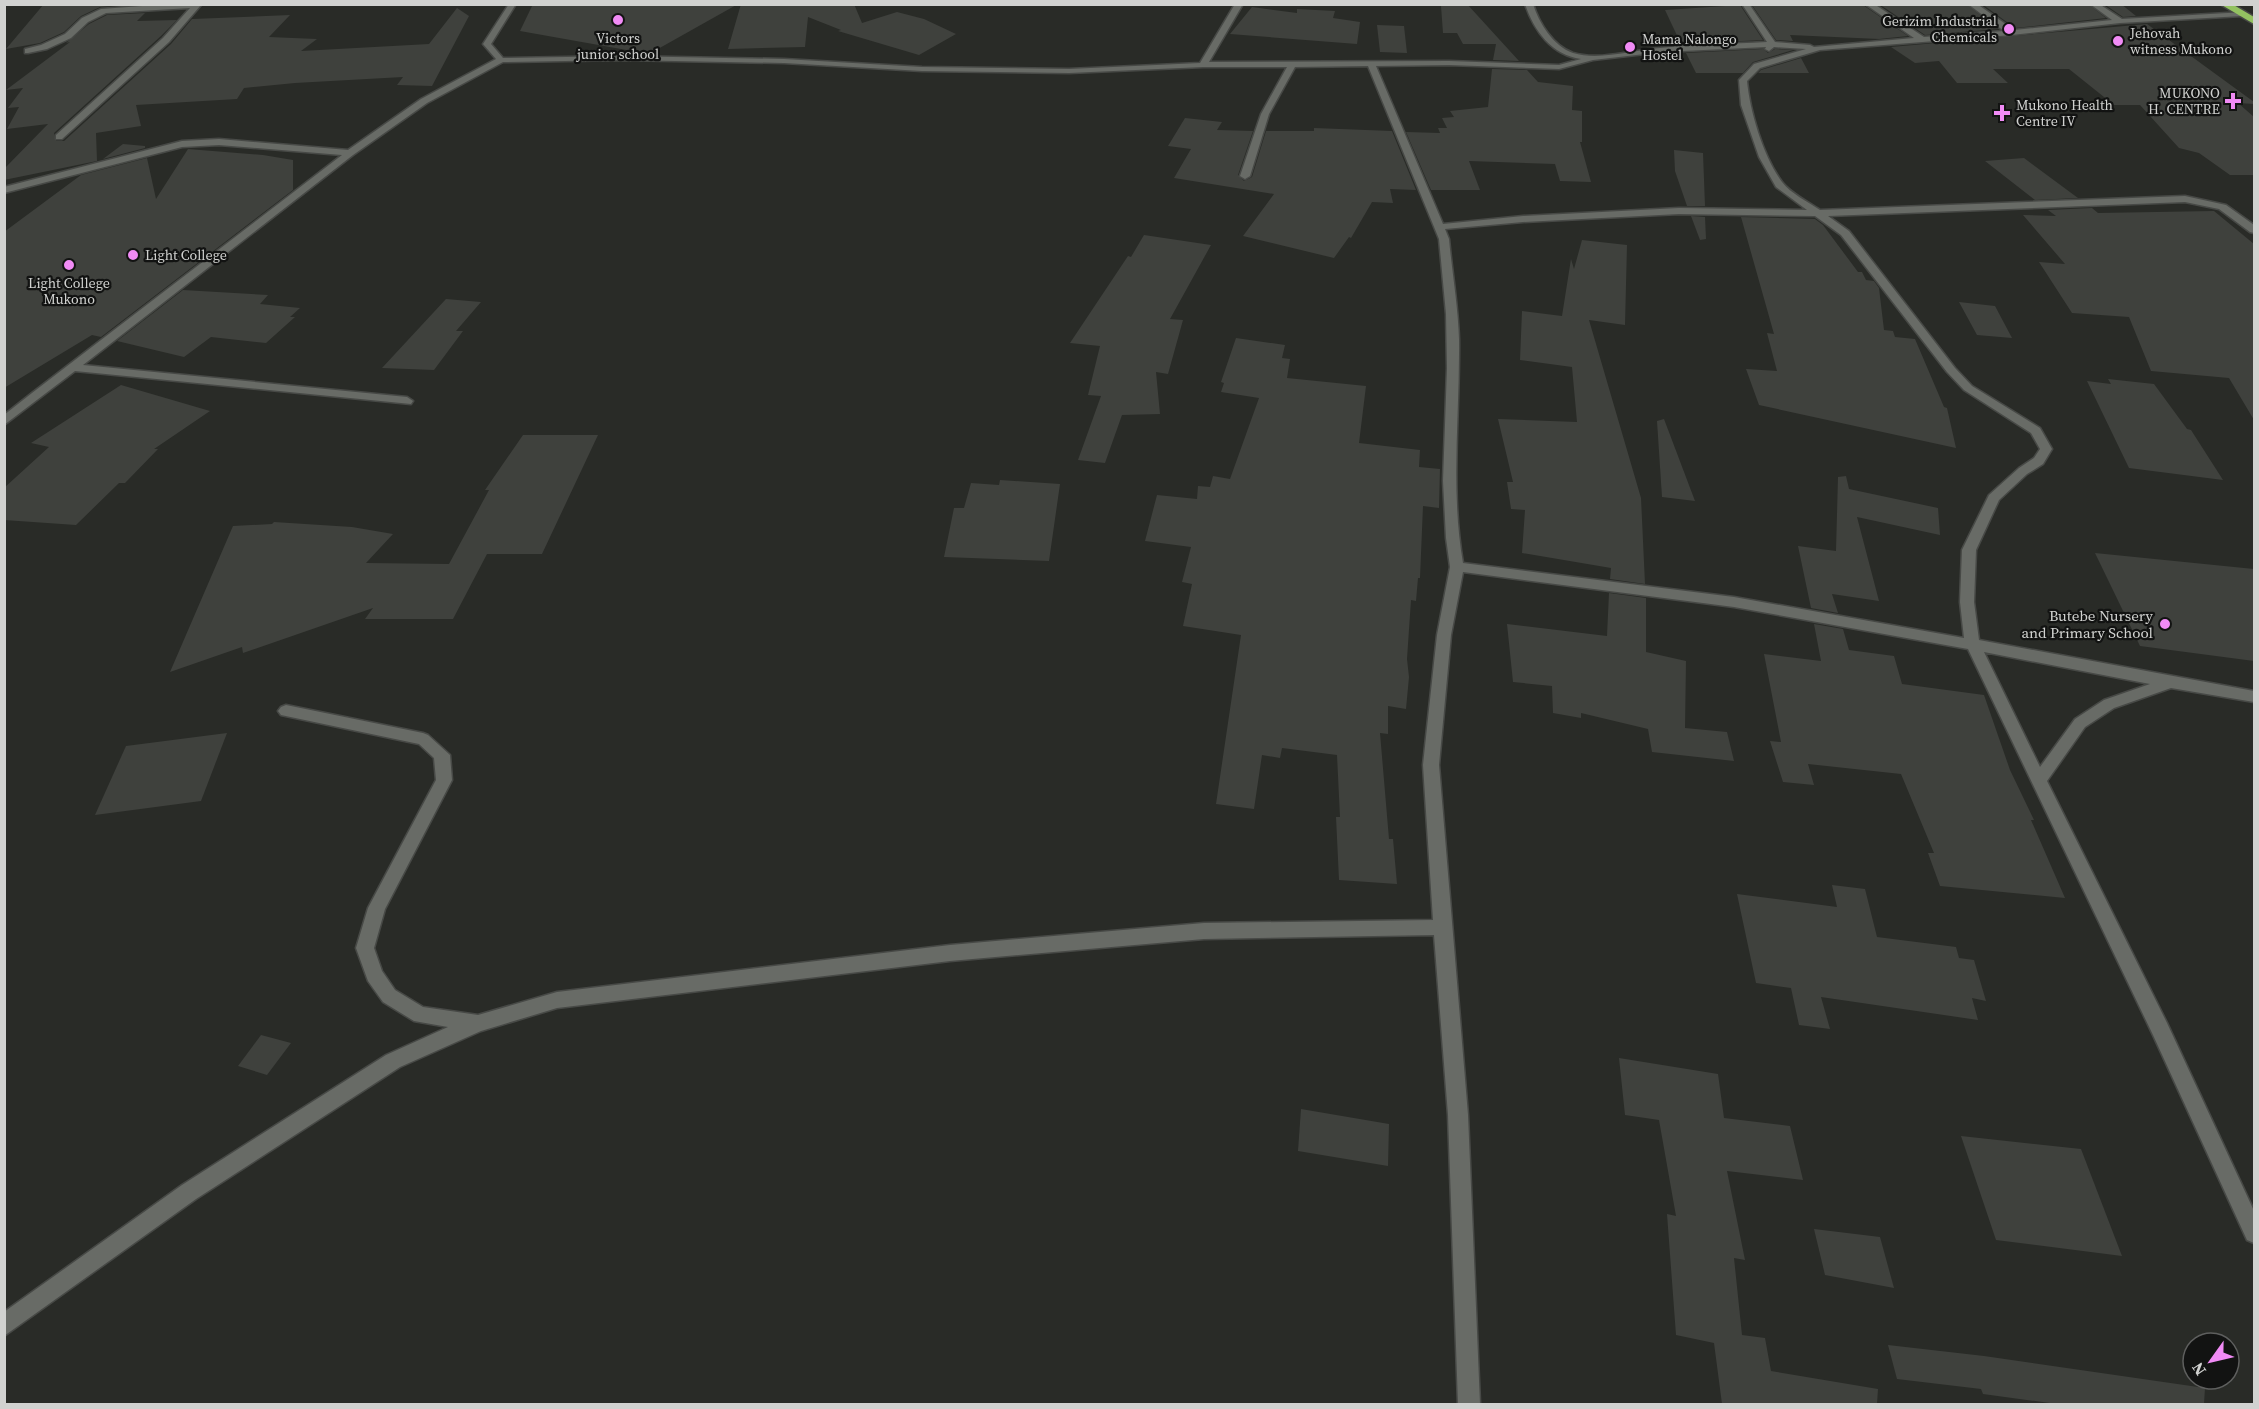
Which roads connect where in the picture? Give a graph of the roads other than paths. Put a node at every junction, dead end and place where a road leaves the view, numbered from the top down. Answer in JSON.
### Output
{"nodes":[{"id":1,"x":513,"y":4,"type":"edge"},
{"id":2,"x":1239,"y":4,"type":"edge"},
{"id":3,"x":1529,"y":4,"type":"edge"},
{"id":4,"x":1745,"y":4,"type":"edge"},
{"id":5,"x":1868,"y":4,"type":"edge"},
{"id":6,"x":1971,"y":4,"type":"edge"},
{"id":7,"x":2093,"y":4,"type":"edge"},
{"id":8,"x":2224,"y":4,"type":"edge"},
{"id":9,"x":2242,"y":14,"type":"junction"},
{"id":10,"x":2120,"y":21,"type":"junction"},
{"id":11,"x":2254,"y":21,"type":"edge"},
{"id":12,"x":2012,"y":33,"type":"junction"},
{"id":13,"x":1922,"y":40,"type":"junction"},
{"id":14,"x":1772,"y":44,"type":"junction"},
{"id":15,"x":1819,"y":48,"type":"junction"},
{"id":16,"x":28,"y":51,"type":"dead end"},
{"id":17,"x":1593,"y":58,"type":"junction"},
{"id":18,"x":501,"y":60,"type":"junction"},
{"id":19,"x":1292,"y":64,"type":"junction"},
{"id":20,"x":1371,"y":64,"type":"junction"},
{"id":21,"x":1203,"y":65,"type":"junction"},
{"id":22,"x":1757,"y":66,"type":"junction"},
{"id":23,"x":59,"y":136,"type":"dead end"},
{"id":24,"x":350,"y":153,"type":"junction"},
{"id":25,"x":1245,"y":176,"type":"dead end"},
{"id":26,"x":4,"y":190,"type":"edge"},
{"id":27,"x":1821,"y":213,"type":"junction"},
{"id":28,"x":1439,"y":227,"type":"junction"},
{"id":29,"x":2254,"y":230,"type":"edge"},
{"id":30,"x":72,"y":367,"type":"junction"},
{"id":31,"x":407,"y":400,"type":"dead end"},
{"id":32,"x":4,"y":421,"type":"edge"},
{"id":33,"x":1457,"y":567,"type":"junction"},
{"id":34,"x":1972,"y":643,"type":"junction"},
{"id":35,"x":2168,"y":683,"type":"junction"},
{"id":36,"x":2254,"y":696,"type":"edge"},
{"id":37,"x":286,"y":711,"type":"dead end"},
{"id":38,"x":2039,"y":781,"type":"junction"},
{"id":39,"x":1443,"y":928,"type":"junction"},
{"id":40,"x":478,"y":1023,"type":"junction"},
{"id":41,"x":2254,"y":1233,"type":"edge"},
{"id":42,"x":4,"y":1325,"type":"edge"},
{"id":43,"x":1469,"y":1404,"type":"edge"}],
"edges":[{"from":1,"to":18,"type":"street"},
{"from":2,"to":21,"type":"street"},
{"from":3,"to":17,"type":"street"},
{"from":4,"to":14,"type":"street"},
{"from":5,"to":13,"type":"street"},
{"from":6,"to":12,"type":"street"},
{"from":7,"to":10,"type":"street"},
{"from":8,"to":9,"type":"highway"},
{"from":9,"to":10,"type":"street"},
{"from":9,"to":11,"type":"highway"},
{"from":10,"to":12,"type":"street"},
{"from":12,"to":13,"type":"street"},
{"from":13,"to":15,"type":"street"},
{"from":14,"to":15,"type":"street"},
{"from":14,"to":17,"type":"street"},
{"from":14,"to":22,"type":"street"},
{"from":15,"to":22,"type":"street"},
{"from":16,"to":23,"type":"street"},
{"from":17,"to":20,"type":"street"},
{"from":18,"to":21,"type":"street"},
{"from":18,"to":24,"type":"street"},
{"from":19,"to":20,"type":"street"},
{"from":19,"to":21,"type":"street"},
{"from":19,"to":25,"type":"street"},
{"from":20,"to":28,"type":"street"},
{"from":22,"to":27,"type":"street"},
{"from":24,"to":26,"type":"street"},
{"from":24,"to":30,"type":"street"},
{"from":27,"to":28,"type":"street"},
{"from":27,"to":29,"type":"street"},
{"from":27,"to":34,"type":"street"},
{"from":28,"to":33,"type":"street"},
{"from":30,"to":31,"type":"street"},
{"from":30,"to":32,"type":"street"},
{"from":33,"to":34,"type":"street"},
{"from":33,"to":39,"type":"street"},
{"from":34,"to":35,"type":"street"},
{"from":34,"to":38,"type":"street"},
{"from":35,"to":36,"type":"street"},
{"from":35,"to":38,"type":"street"},
{"from":37,"to":40,"type":"street"},
{"from":38,"to":41,"type":"street"},
{"from":39,"to":40,"type":"street"},
{"from":39,"to":43,"type":"street"},
{"from":40,"to":42,"type":"street"}]}
